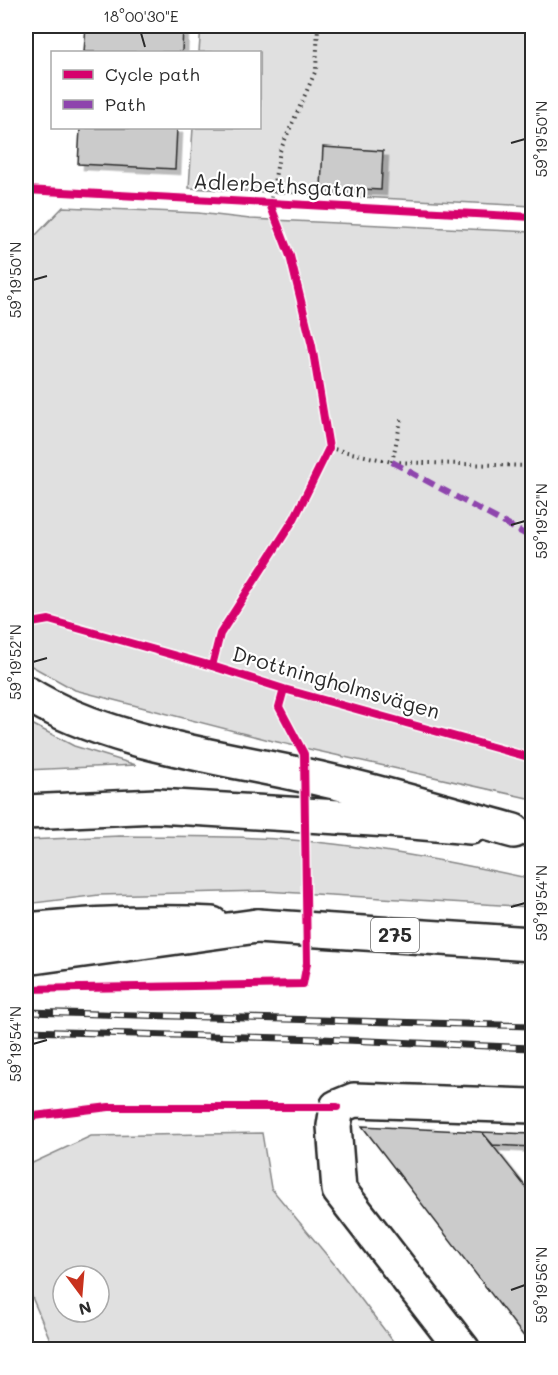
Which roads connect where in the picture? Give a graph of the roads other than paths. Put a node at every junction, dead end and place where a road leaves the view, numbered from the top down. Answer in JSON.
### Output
{"nodes":[{"id":1,"x":26,"y":693,"type":"edge"},
{"id":2,"x":26,"y":812,"type":"edge"},
{"id":3,"x":523,"y":833,"type":"edge"},
{"id":4,"x":257,"y":926,"type":"junction"},
{"id":5,"x":26,"y":930,"type":"edge"},
{"id":6,"x":532,"y":944,"type":"edge"},
{"id":7,"x":26,"y":958,"type":"edge"},
{"id":8,"x":532,"y":1106,"type":"edge"},
{"id":9,"x":463,"y":1350,"type":"edge"}],
"edges":[{"from":1,"to":3,"type":"main road"},
{"from":2,"to":3,"type":"main road"},
{"from":4,"to":5,"type":"main road"},
{"from":4,"to":6,"type":"main road","number":"275"},
{"from":4,"to":7,"type":"main road"},
{"from":8,"to":9,"type":"main road"}]}
